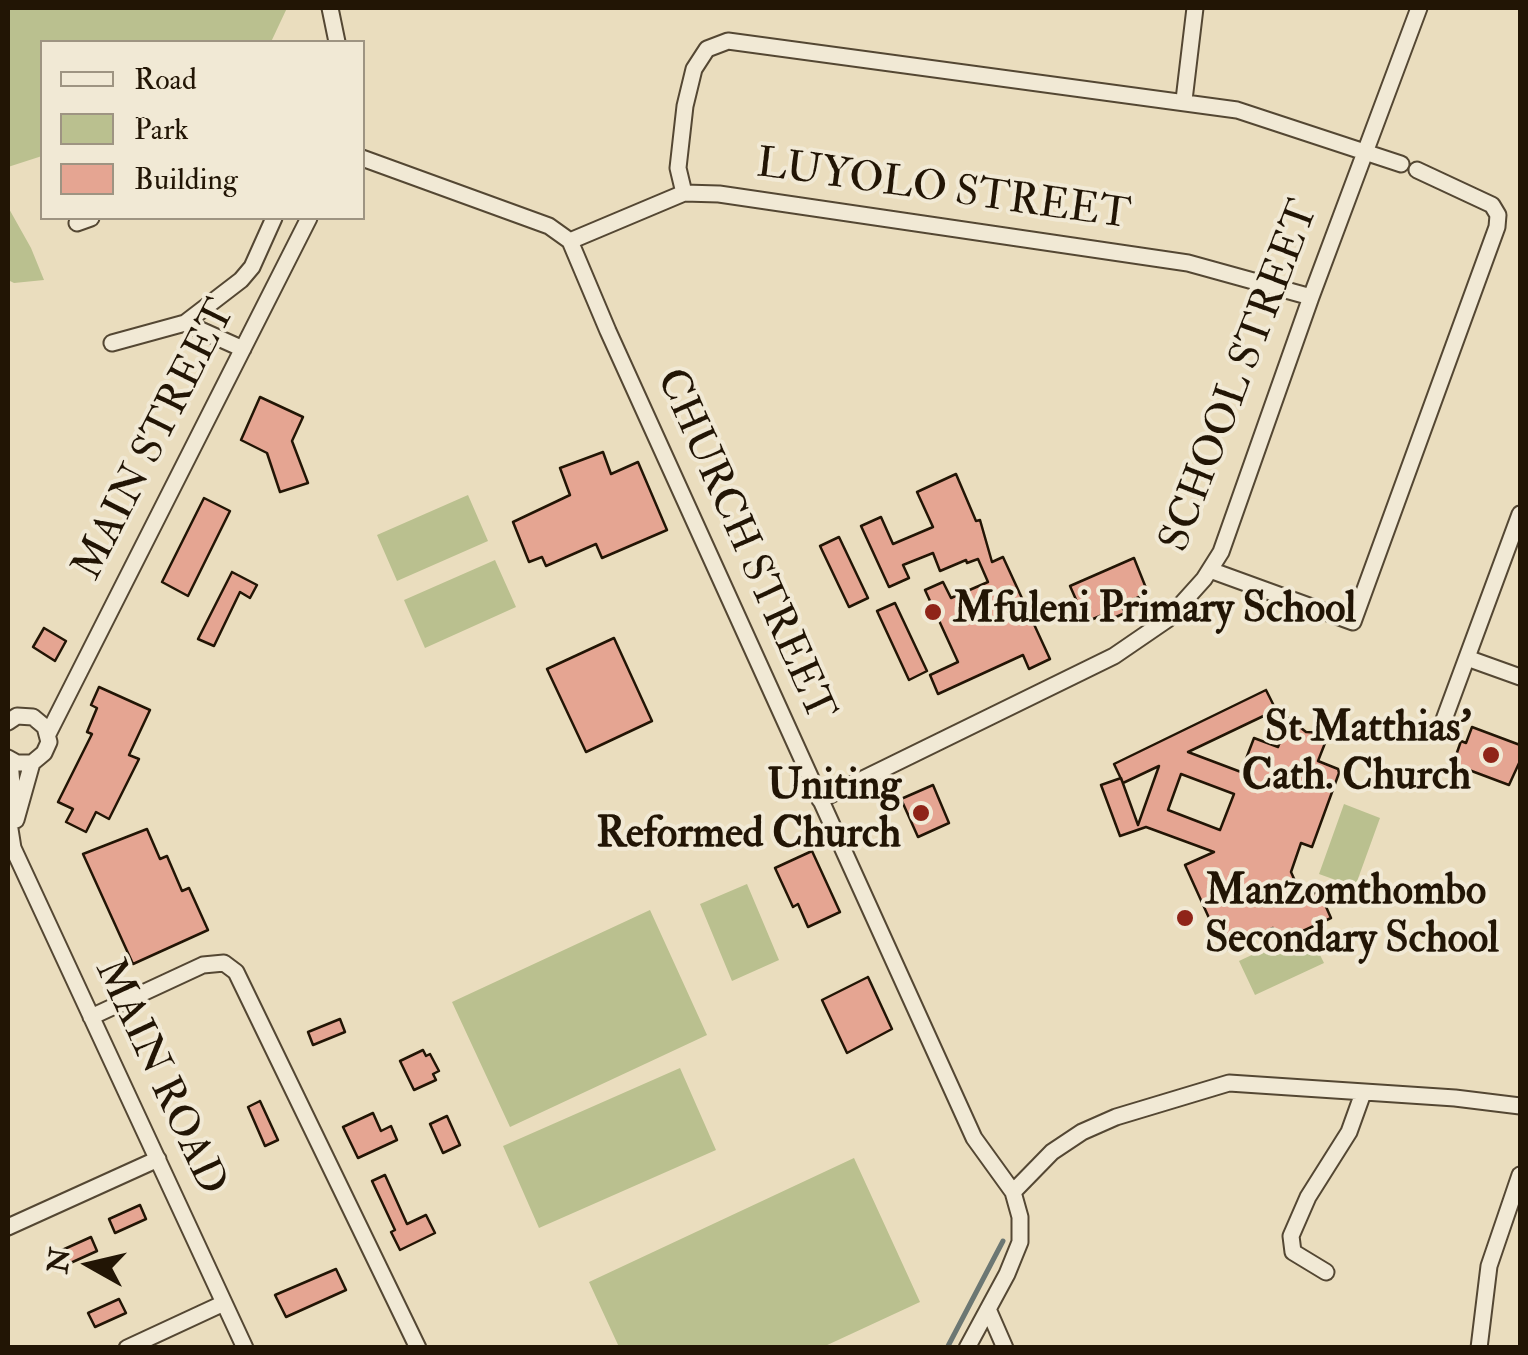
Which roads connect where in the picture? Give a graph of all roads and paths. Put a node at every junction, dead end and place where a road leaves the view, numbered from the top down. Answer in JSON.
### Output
{"nodes":[{"id":1,"x":330,"y":8,"type":"edge"},
{"id":2,"x":1195,"y":8,"type":"edge"},
{"id":3,"x":1419,"y":8,"type":"edge"},
{"id":4,"x":337,"y":40,"type":"edge"},
{"id":5,"x":1184,"y":100,"type":"junction"},
{"id":6,"x":1365,"y":151,"type":"junction"},
{"id":7,"x":365,"y":159,"type":"edge"},
{"id":8,"x":684,"y":194,"type":"junction"},
{"id":9,"x":273,"y":220,"type":"edge"},
{"id":10,"x":308,"y":220,"type":"edge"},
{"id":11,"x":570,"y":241,"type":"junction"},
{"id":12,"x":1311,"y":297,"type":"junction"},
{"id":13,"x":185,"y":322,"type":"junction"},
{"id":14,"x":112,"y":343,"type":"dead end"},
{"id":15,"x":243,"y":349,"type":"junction"},
{"id":16,"x":1520,"y":514,"type":"edge"},
{"id":17,"x":1513,"y":559,"type":"edge"},
{"id":18,"x":1210,"y":570,"type":"junction"},
{"id":19,"x":1467,"y":658,"type":"junction"},
{"id":20,"x":1520,"y":677,"type":"edge"},
{"id":21,"x":66,"y":694,"type":"junction"},
{"id":22,"x":33,"y":717,"type":"junction"},
{"id":23,"x":8,"y":722,"type":"edge"},
{"id":24,"x":1439,"y":732,"type":"dead end"},
{"id":25,"x":48,"y":734,"type":"junction"},
{"id":26,"x":9,"y":759,"type":"edge"},
{"id":27,"x":32,"y":763,"type":"junction"},
{"id":28,"x":820,"y":800,"type":"junction"},
{"id":29,"x":11,"y":838,"type":"junction"},
{"id":30,"x":91,"y":1017,"type":"junction"},
{"id":31,"x":1363,"y":1093,"type":"junction"},
{"id":32,"x":1520,"y":1106,"type":"edge"},
{"id":33,"x":158,"y":1159,"type":"junction"},
{"id":34,"x":1520,"y":1175,"type":"edge"},
{"id":35,"x":1012,"y":1192,"type":"junction"},
{"id":36,"x":8,"y":1206,"type":"edge"},
{"id":37,"x":12,"y":1226,"type":"edge"},
{"id":38,"x":1326,"y":1272,"type":"dead end"},
{"id":39,"x":224,"y":1303,"type":"junction"},
{"id":40,"x":988,"y":1309,"type":"junction"},
{"id":41,"x":128,"y":1348,"type":"edge"},
{"id":42,"x":245,"y":1348,"type":"edge"},
{"id":43,"x":418,"y":1348,"type":"edge"},
{"id":44,"x":968,"y":1348,"type":"edge"},
{"id":45,"x":1004,"y":1348,"type":"edge"},
{"id":46,"x":1479,"y":1348,"type":"edge"}],
"edges":[{"from":1,"to":4,"type":"street"},
{"from":2,"to":5,"type":"street"},
{"from":3,"to":6,"type":"street","name":"SCHOOL STREET"},
{"from":5,"to":6,"type":"street"},
{"from":5,"to":8,"type":"street"},
{"from":6,"to":12,"type":"street","name":"SCHOOL STREET"},
{"from":6,"to":18,"type":"street"},
{"from":7,"to":11,"type":"street"},
{"from":8,"to":11,"type":"street","name":"LUYOLO STREET"},
{"from":8,"to":12,"type":"street","name":"LUYOLO STREET"},
{"from":9,"to":13,"type":"street"},
{"from":10,"to":15,"type":"street","name":"MAIN STREET"},
{"from":11,"to":28,"type":"street","name":"CHURCH STREET"},
{"from":12,"to":18,"type":"street","name":"SCHOOL STREET"},
{"from":13,"to":14,"type":"street"},
{"from":13,"to":15,"type":"street"},
{"from":15,"to":21,"type":"street","name":"MAIN STREET"},
{"from":16,"to":17,"type":"street"},
{"from":17,"to":19,"type":"street"},
{"from":18,"to":28,"type":"street","name":"SCHOOL STREET"},
{"from":19,"to":20,"type":"street"},
{"from":19,"to":24,"type":"street"},
{"from":21,"to":22,"type":"street","name":"MAIN STREET"},
{"from":21,"to":25,"type":"street","name":"MAIN STREET"},
{"from":22,"to":23,"type":"street"},
{"from":22,"to":25,"type":"street"},
{"from":25,"to":27,"type":"street","name":"MAIN STREET"},
{"from":26,"to":27,"type":"street"},
{"from":26,"to":29,"type":"street","name":"MAIN ROAD"},
{"from":27,"to":29,"type":"street"},
{"from":28,"to":35,"type":"street","name":"CHURCH STREET"},
{"from":29,"to":30,"type":"street","name":"MAIN ROAD"},
{"from":30,"to":33,"type":"street","name":"MAIN ROAD"},
{"from":30,"to":43,"type":"street"},
{"from":31,"to":32,"type":"street"},
{"from":31,"to":35,"type":"street"},
{"from":31,"to":38,"type":"street"},
{"from":33,"to":37,"type":"street"},
{"from":33,"to":39,"type":"street","name":"MAIN ROAD"},
{"from":34,"to":46,"type":"street"},
{"from":35,"to":40,"type":"street"},
{"from":36,"to":37,"type":"street"},
{"from":39,"to":41,"type":"street"},
{"from":39,"to":42,"type":"street","name":"MAIN ROAD"},
{"from":40,"to":44,"type":"street"},
{"from":40,"to":45,"type":"street"}]}
